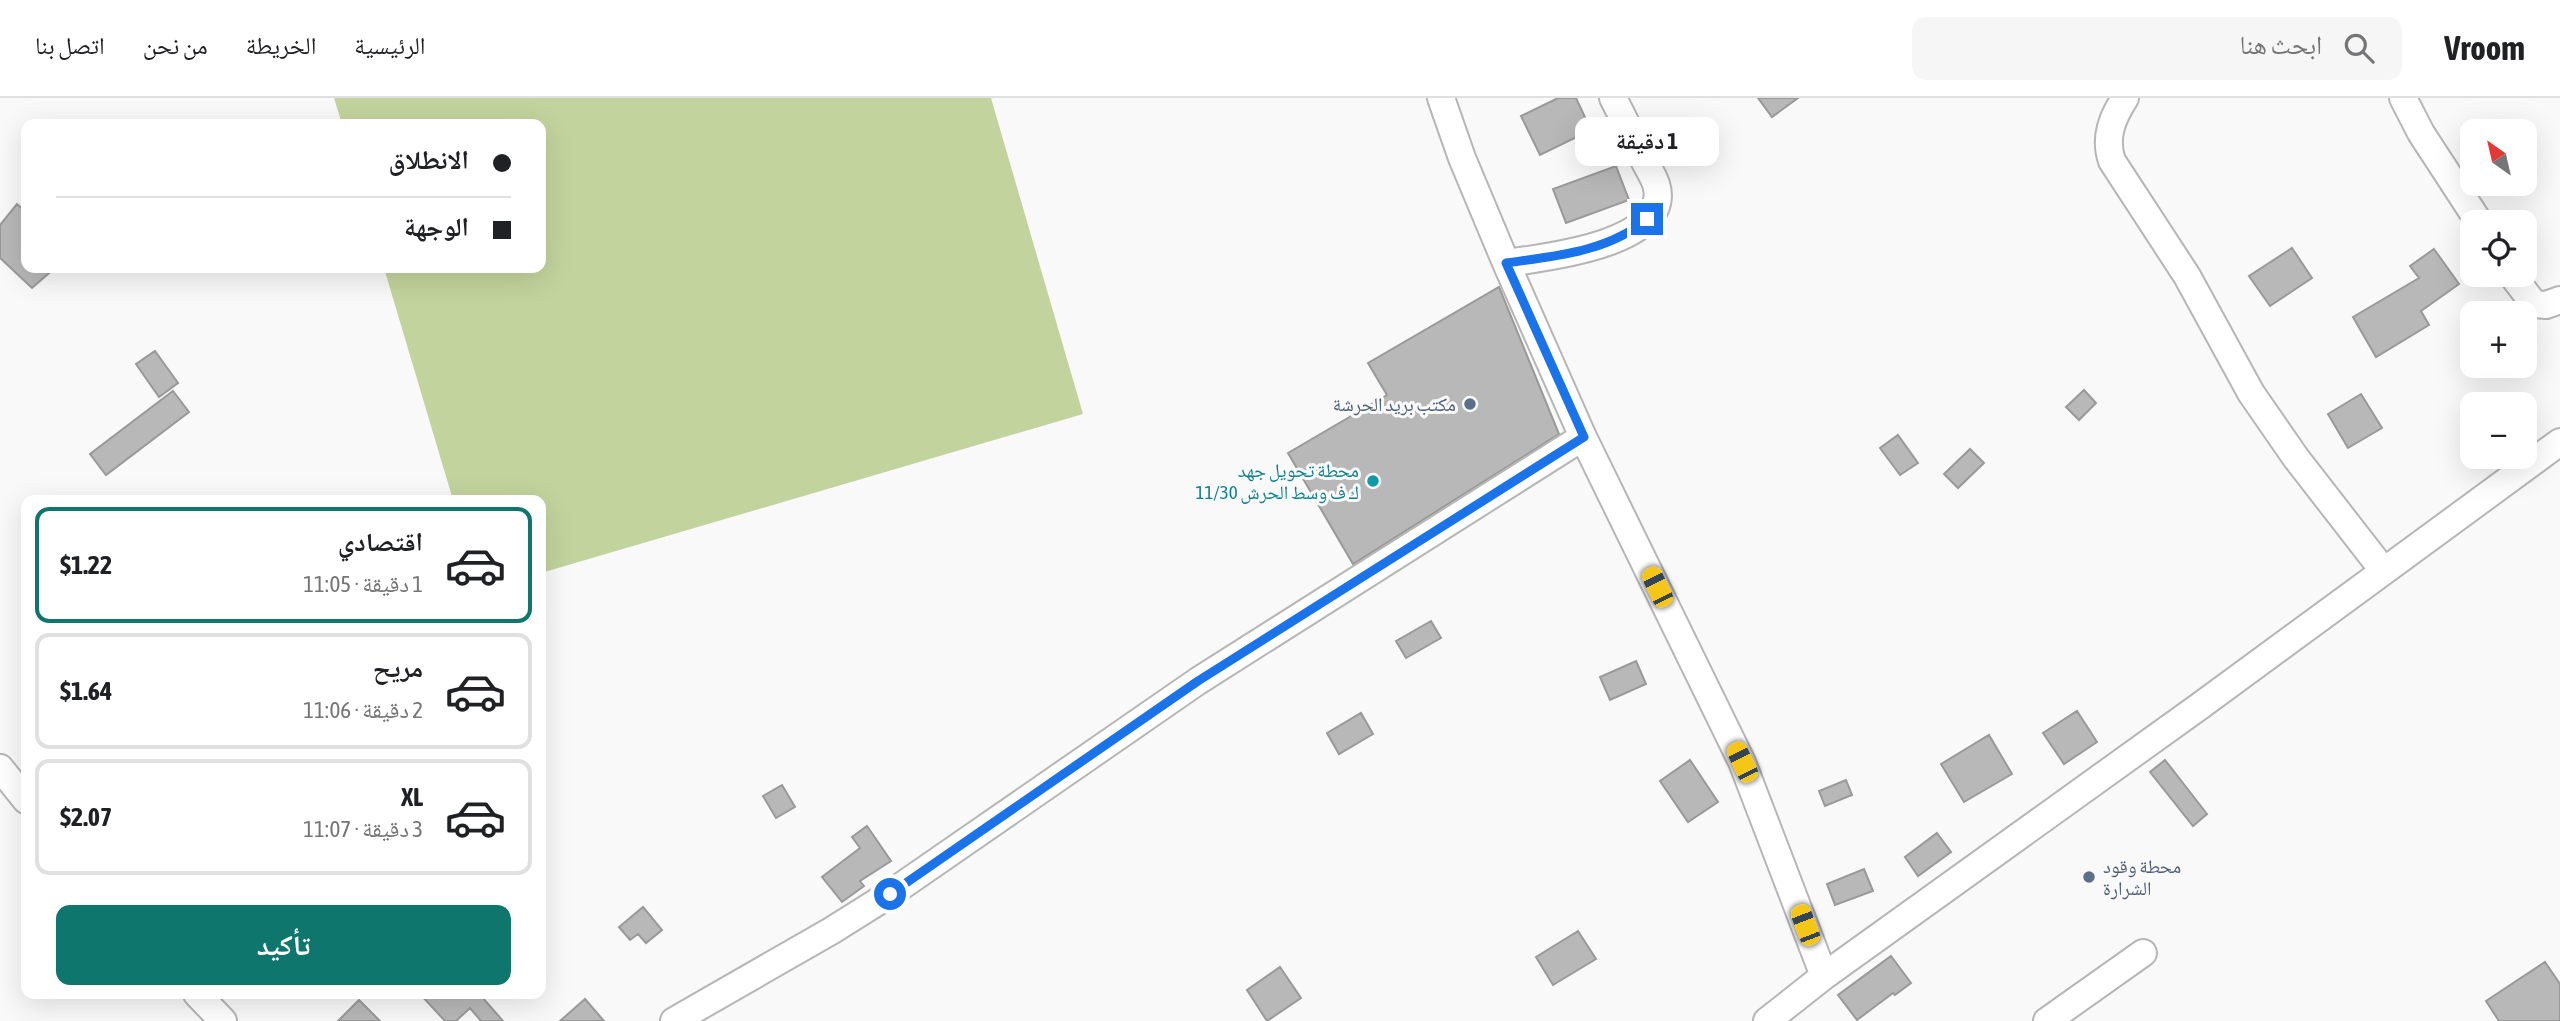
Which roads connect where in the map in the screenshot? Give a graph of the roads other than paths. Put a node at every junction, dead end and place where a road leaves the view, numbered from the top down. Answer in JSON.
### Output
{"nodes":[{"id":1,"x":1441,"y":98,"type":"edge"},
{"id":2,"x":1613,"y":98,"type":"edge"},
{"id":3,"x":2125,"y":98,"type":"edge"},
{"id":4,"x":2403,"y":98,"type":"edge"},
{"id":5,"x":2471,"y":210,"type":"edge"},
{"id":6,"x":1506,"y":263,"type":"junction"},
{"id":7,"x":2521,"y":287,"type":"edge"},
{"id":8,"x":2560,"y":300,"type":"edge"},
{"id":9,"x":1584,"y":437,"type":"junction"},
{"id":10,"x":2560,"y":442,"type":"edge"},
{"id":11,"x":2384,"y":570,"type":"junction"},
{"id":12,"x":0,"y":768,"type":"edge"},
{"id":13,"x":21,"y":794,"type":"edge"},
{"id":14,"x":2143,"y":953,"type":"dead end"},
{"id":15,"x":1824,"y":976,"type":"junction"},
{"id":16,"x":202,"y":999,"type":"edge"},
{"id":17,"x":682,"y":1019,"type":"edge"},
{"id":18,"x":223,"y":1021,"type":"edge"},
{"id":19,"x":1767,"y":1021,"type":"edge"},
{"id":20,"x":2047,"y":1021,"type":"edge"}],
"edges":[{"from":1,"to":6,"type":"street"},
{"from":2,"to":6,"type":"street"},
{"from":3,"to":11,"type":"street"},
{"from":4,"to":5,"type":"street"},
{"from":6,"to":9,"type":"street"},
{"from":7,"to":8,"type":"street"},
{"from":9,"to":15,"type":"street"},
{"from":9,"to":17,"type":"street"},
{"from":10,"to":11,"type":"street"},
{"from":11,"to":15,"type":"street"},
{"from":12,"to":13,"type":"street"},
{"from":14,"to":20,"type":"street"},
{"from":15,"to":19,"type":"street"},
{"from":16,"to":18,"type":"street"}]}
